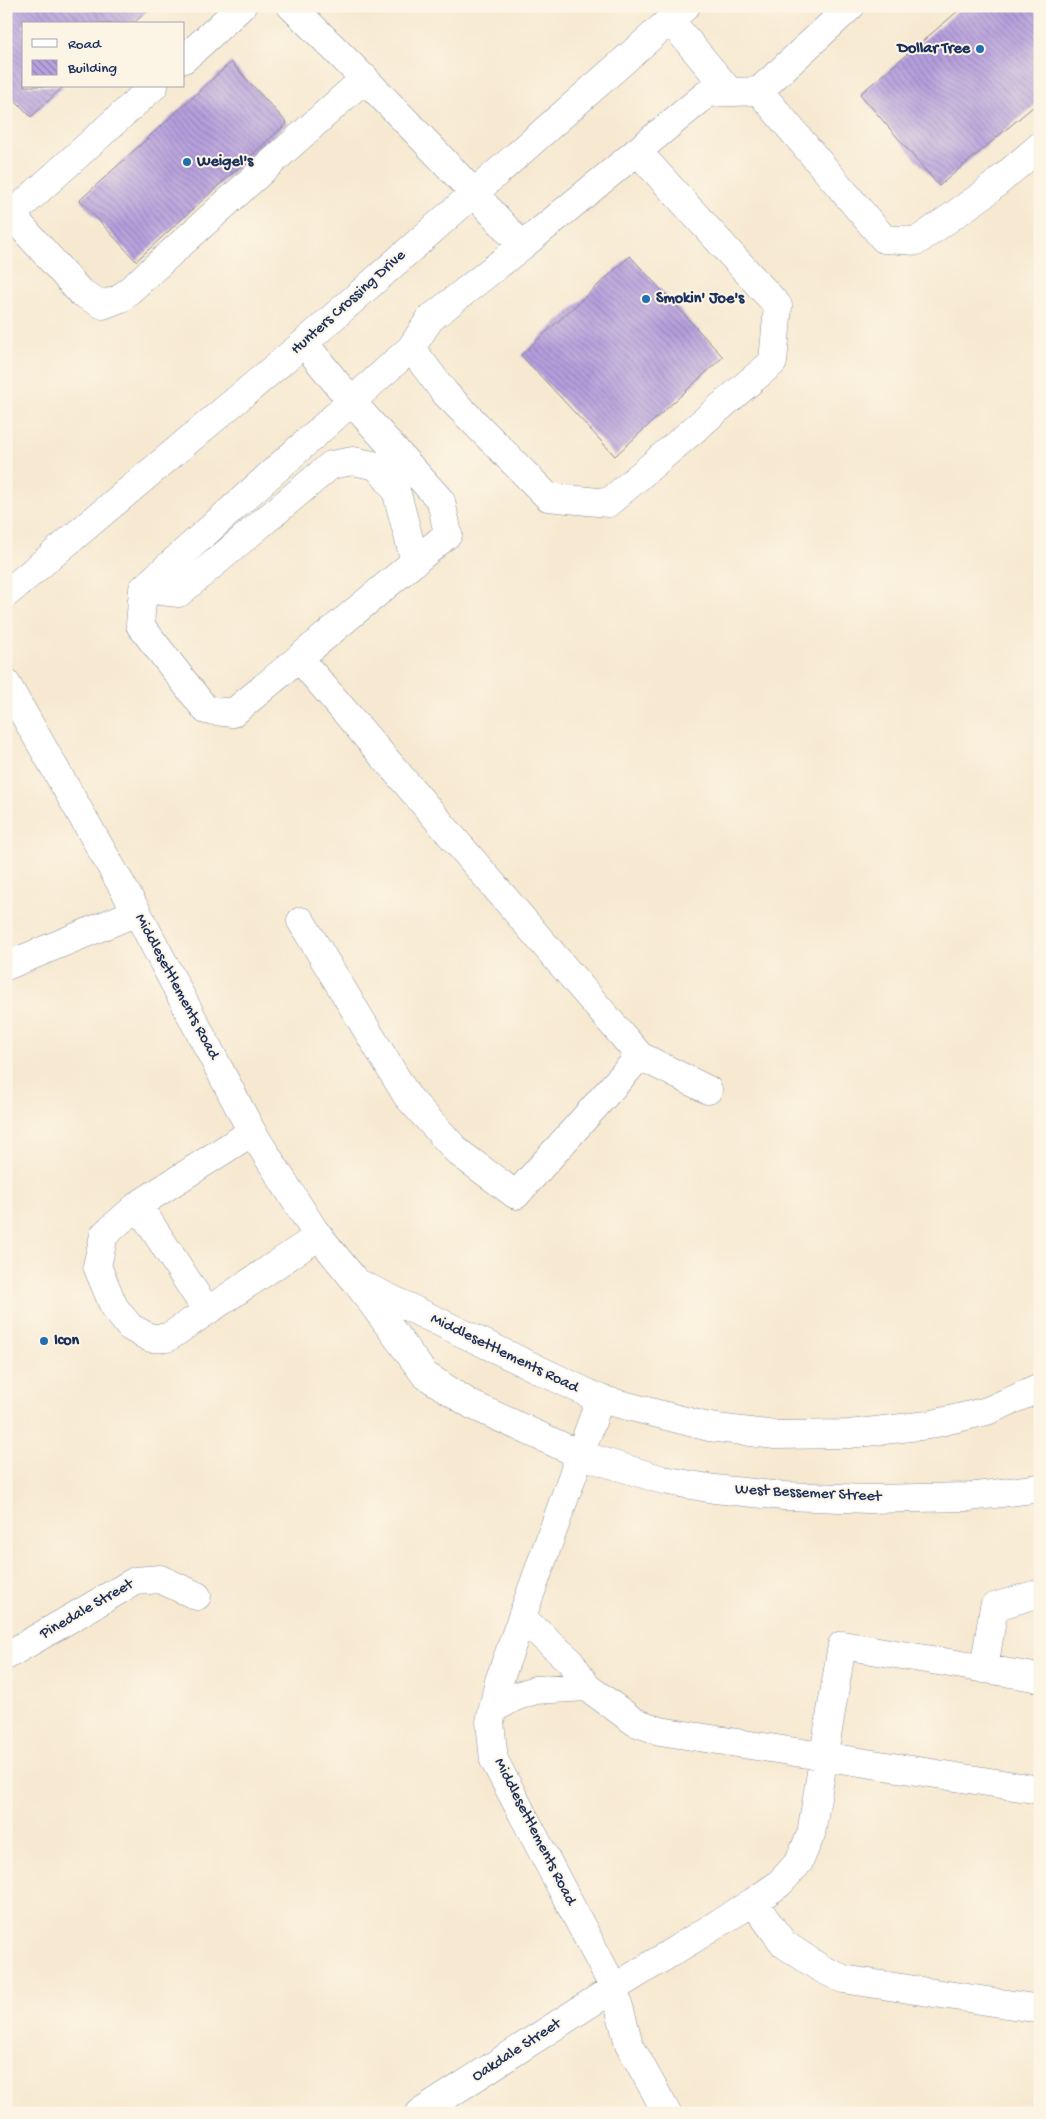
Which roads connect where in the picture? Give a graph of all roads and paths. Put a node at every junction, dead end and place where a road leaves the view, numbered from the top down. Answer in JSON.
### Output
{"nodes":[{"id":1,"x":242,"y":6,"type":"edge"},
{"id":2,"x":291,"y":6,"type":"edge"},
{"id":3,"x":851,"y":6,"type":"edge"},
{"id":4,"x":678,"y":13,"type":"edge"},
{"id":5,"x":185,"y":58,"type":"edge"},
{"id":6,"x":365,"y":78,"type":"junction"},
{"id":7,"x":152,"y":88,"type":"edge"},
{"id":8,"x":759,"y":91,"type":"junction"},
{"id":9,"x":730,"y":92,"type":"junction"},
{"id":10,"x":1040,"y":146,"type":"edge"},
{"id":11,"x":638,"y":151,"type":"junction"},
{"id":12,"x":474,"y":192,"type":"junction"},
{"id":13,"x":9,"y":212,"type":"edge"},
{"id":14,"x":522,"y":246,"type":"junction"},
{"id":15,"x":304,"y":343,"type":"junction"},
{"id":16,"x":411,"y":348,"type":"junction"},
{"id":17,"x":351,"y":401,"type":"junction"},
{"id":18,"x":415,"y":562,"type":"junction"},
{"id":19,"x":143,"y":589,"type":"junction"},
{"id":20,"x":6,"y":594,"type":"edge"},
{"id":21,"x":299,"y":658,"type":"junction"},
{"id":22,"x":6,"y":683,"type":"edge"},
{"id":23,"x":137,"y":912,"type":"junction"},
{"id":24,"x":301,"y":921,"type":"dead end"},
{"id":25,"x":6,"y":966,"type":"edge"},
{"id":26,"x":640,"y":1056,"type":"junction"},
{"id":27,"x":708,"y":1090,"type":"dead end"},
{"id":28,"x":252,"y":1132,"type":"junction"},
{"id":29,"x":138,"y":1205,"type":"junction"},
{"id":30,"x":319,"y":1236,"type":"junction"},
{"id":31,"x":357,"y":1283,"type":"junction"},
{"id":32,"x":207,"y":1311,"type":"junction"},
{"id":33,"x":1040,"y":1388,"type":"edge"},
{"id":34,"x":600,"y":1399,"type":"junction"},
{"id":35,"x":581,"y":1455,"type":"junction"},
{"id":36,"x":1040,"y":1488,"type":"edge"},
{"id":37,"x":1040,"y":1593,"type":"edge"},
{"id":38,"x":197,"y":1596,"type":"dead end"},
{"id":39,"x":522,"y":1618,"type":"junction"},
{"id":40,"x":6,"y":1656,"type":"edge"},
{"id":41,"x":984,"y":1669,"type":"junction"},
{"id":42,"x":1040,"y":1678,"type":"edge"},
{"id":43,"x":587,"y":1687,"type":"junction"},
{"id":44,"x":493,"y":1708,"type":"junction"},
{"id":45,"x":823,"y":1756,"type":"junction"},
{"id":46,"x":1040,"y":1790,"type":"edge"},
{"id":47,"x":753,"y":1902,"type":"junction"},
{"id":48,"x":614,"y":1988,"type":"junction"},
{"id":49,"x":1040,"y":2009,"type":"edge"},
{"id":50,"x":420,"y":2113,"type":"edge"},
{"id":51,"x":668,"y":2113,"type":"edge"}],
"edges":[{"from":1,"to":5,"type":"street"},
{"from":2,"to":6,"type":"street"},
{"from":3,"to":8,"type":"street"},
{"from":4,"to":9,"type":"street"},
{"from":4,"to":12,"type":"street","name":"Hunters Crossing Drive"},
{"from":6,"to":12,"type":"street"},
{"from":6,"to":13,"type":"street"},
{"from":7,"to":13,"type":"street"},
{"from":8,"to":9,"type":"street"},
{"from":8,"to":10,"type":"street"},
{"from":9,"to":11,"type":"street"},
{"from":11,"to":14,"type":"street"},
{"from":11,"to":16,"type":"street"},
{"from":12,"to":14,"type":"street"},
{"from":12,"to":15,"type":"street","name":"Hunters Crossing Drive"},
{"from":14,"to":16,"type":"street"},
{"from":15,"to":17,"type":"street"},
{"from":15,"to":20,"type":"street","name":"Hunters Crossing Drive"},
{"from":16,"to":17,"type":"street"},
{"from":17,"to":18,"type":"street"},
{"from":17,"to":19,"type":"street"},
{"from":18,"to":19,"type":"street"},
{"from":18,"to":21,"type":"street"},
{"from":19,"to":21,"type":"street"},
{"from":21,"to":26,"type":"street"},
{"from":22,"to":23,"type":"street","name":"Middlesettlements Road"},
{"from":23,"to":25,"type":"street"},
{"from":23,"to":28,"type":"street","name":"Middlesettlements Road"},
{"from":24,"to":26,"type":"street"},
{"from":26,"to":27,"type":"street"},
{"from":28,"to":29,"type":"street"},
{"from":28,"to":30,"type":"street","name":"Middlesettlements Road"},
{"from":29,"to":32,"type":"street"},
{"from":29,"to":32,"type":"street"},
{"from":30,"to":31,"type":"street","name":"Middlesettlements Road"},
{"from":30,"to":32,"type":"street"},
{"from":31,"to":34,"type":"street","name":"Middlesettlements Road"},
{"from":31,"to":35,"type":"street","name":"Middlesettlements Road"},
{"from":33,"to":34,"type":"street"},
{"from":34,"to":35,"type":"street","name":"Middlesettlements Road"},
{"from":35,"to":36,"type":"street","name":"West Bessemer Street"},
{"from":35,"to":39,"type":"street","name":"Middlesettlements Road"},
{"from":37,"to":41,"type":"street"},
{"from":38,"to":40,"type":"street","name":"Pinedale Street"},
{"from":39,"to":43,"type":"street"},
{"from":39,"to":44,"type":"street","name":"Middlesettlements Road"},
{"from":41,"to":42,"type":"street"},
{"from":41,"to":45,"type":"street","name":"Oakdale Street"},
{"from":43,"to":44,"type":"street"},
{"from":43,"to":45,"type":"street"},
{"from":44,"to":48,"type":"street","name":"Middlesettlements Road"},
{"from":45,"to":46,"type":"street"},
{"from":45,"to":47,"type":"street","name":"Oakdale Street"},
{"from":47,"to":48,"type":"street","name":"Oakdale Street"},
{"from":47,"to":49,"type":"street"},
{"from":48,"to":50,"type":"street","name":"Oakdale Street"},
{"from":48,"to":51,"type":"street","name":"Middlesettlements Road"}]}
